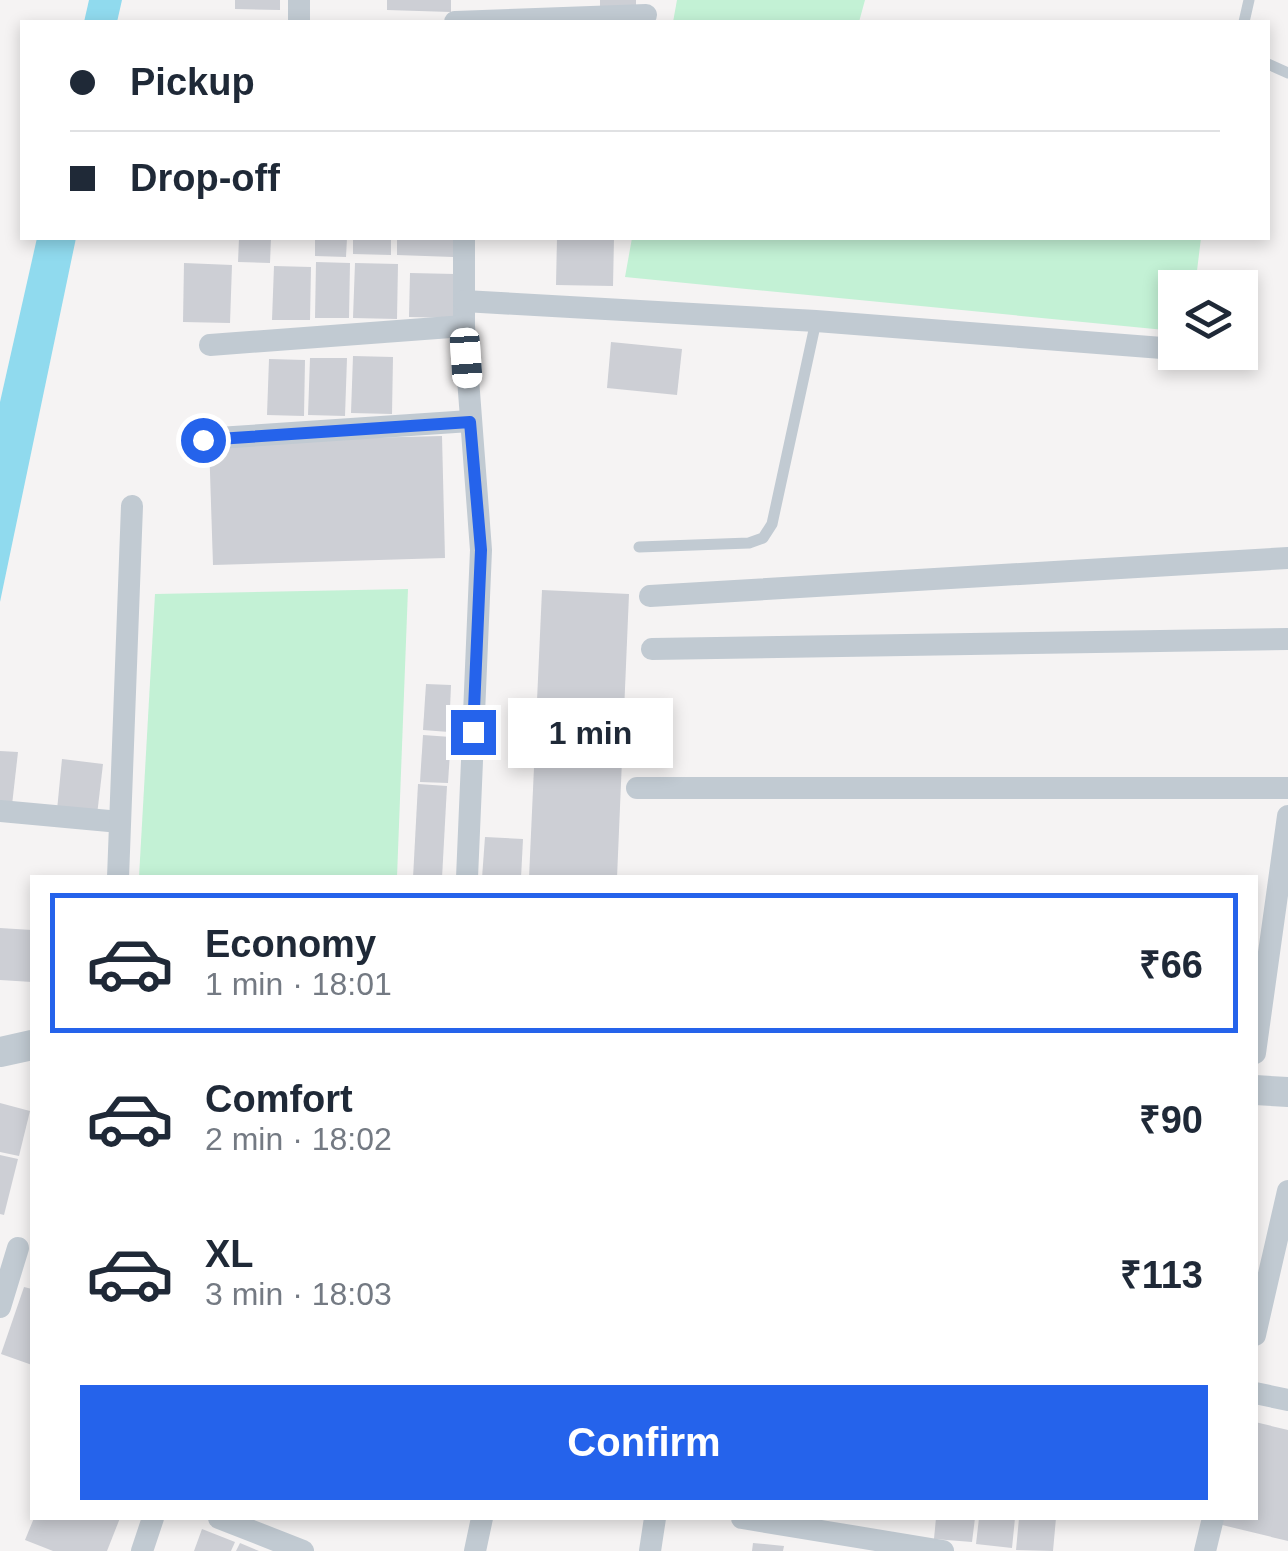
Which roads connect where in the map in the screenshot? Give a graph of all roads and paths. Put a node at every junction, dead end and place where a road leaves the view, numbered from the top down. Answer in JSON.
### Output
{"nodes":[{"id":1,"x":646,"y":15,"type":"dead end"},
{"id":2,"x":517,"y":20,"type":"edge"},
{"id":3,"x":464,"y":240,"type":"edge"},
{"id":4,"x":464,"y":301,"type":"junction"},
{"id":5,"x":816,"y":320,"type":"junction"},
{"id":6,"x":464,"y":326,"type":"junction"},
{"id":7,"x":210,"y":345,"type":"dead end"},
{"id":8,"x":1158,"y":348,"type":"edge"},
{"id":9,"x":470,"y":422,"type":"junction"},
{"id":10,"x":203,"y":440,"type":"dead end"},
{"id":11,"x":132,"y":506,"type":"dead end"},
{"id":12,"x":639,"y":548,"type":"dead end"},
{"id":13,"x":1288,"y":558,"type":"edge"},
{"id":14,"x":650,"y":596,"type":"dead end"},
{"id":15,"x":1288,"y":639,"type":"edge"},
{"id":16,"x":652,"y":649,"type":"dead end"},
{"id":17,"x":637,"y":788,"type":"dead end"},
{"id":18,"x":1288,"y":788,"type":"edge"},
{"id":19,"x":0,"y":811,"type":"edge"},
{"id":20,"x":1288,"y":816,"type":"edge"},
{"id":21,"x":120,"y":822,"type":"junction"},
{"id":22,"x":118,"y":875,"type":"edge"},
{"id":23,"x":466,"y":875,"type":"edge"},
{"id":24,"x":1266,"y":891,"type":"edge"},
{"id":25,"x":1258,"y":1009,"type":"edge"},
{"id":26,"x":30,"y":1045,"type":"edge"},
{"id":27,"x":0,"y":1052,"type":"edge"},
{"id":28,"x":1258,"y":1090,"type":"edge"},
{"id":29,"x":1288,"y":1092,"type":"edge"},
{"id":30,"x":1288,"y":1190,"type":"edge"},
{"id":31,"x":17,"y":1248,"type":"edge"},
{"id":32,"x":0,"y":1307,"type":"edge"},
{"id":33,"x":1258,"y":1319,"type":"edge"},
{"id":34,"x":1258,"y":1395,"type":"edge"},
{"id":35,"x":1288,"y":1400,"type":"edge"},
{"id":36,"x":152,"y":1520,"type":"edge"},
{"id":37,"x":224,"y":1520,"type":"edge"},
{"id":38,"x":482,"y":1520,"type":"edge"},
{"id":39,"x":655,"y":1520,"type":"edge"},
{"id":40,"x":754,"y":1520,"type":"edge"},
{"id":41,"x":1213,"y":1520,"type":"edge"},
{"id":42,"x":142,"y":1551,"type":"edge"},
{"id":43,"x":304,"y":1551,"type":"edge"},
{"id":44,"x":476,"y":1551,"type":"edge"},
{"id":45,"x":650,"y":1551,"type":"edge"},
{"id":46,"x":944,"y":1551,"type":"edge"},
{"id":47,"x":1205,"y":1551,"type":"edge"}],
"edges":[{"from":1,"to":2,"type":"street"},
{"from":3,"to":4,"type":"street"},
{"from":4,"to":5,"type":"street"},
{"from":4,"to":6,"type":"street"},
{"from":5,"to":8,"type":"street"},
{"from":5,"to":12,"type":"lane"},
{"from":6,"to":7,"type":"street"},
{"from":6,"to":9,"type":"street"},
{"from":9,"to":10,"type":"street"},
{"from":9,"to":23,"type":"street"},
{"from":11,"to":21,"type":"street"},
{"from":13,"to":14,"type":"street"},
{"from":15,"to":16,"type":"street"},
{"from":17,"to":18,"type":"street"},
{"from":19,"to":21,"type":"street"},
{"from":20,"to":24,"type":"street"},
{"from":21,"to":22,"type":"street"},
{"from":24,"to":25,"type":"street"},
{"from":26,"to":27,"type":"street"},
{"from":28,"to":29,"type":"street"},
{"from":30,"to":33,"type":"street"},
{"from":31,"to":32,"type":"street"},
{"from":34,"to":35,"type":"street"},
{"from":36,"to":42,"type":"street"},
{"from":37,"to":43,"type":"street"},
{"from":38,"to":44,"type":"street"},
{"from":39,"to":45,"type":"street"},
{"from":40,"to":46,"type":"street"},
{"from":41,"to":47,"type":"street"}]}
